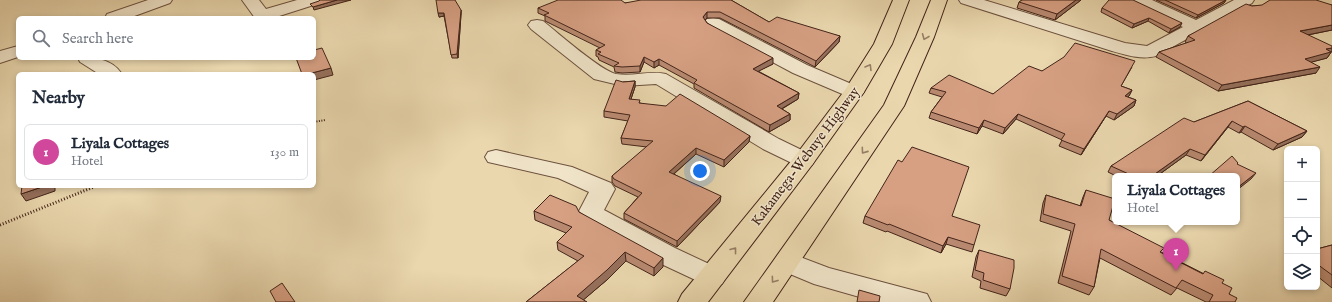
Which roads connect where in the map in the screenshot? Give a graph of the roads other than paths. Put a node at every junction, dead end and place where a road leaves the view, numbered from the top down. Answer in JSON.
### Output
{"nodes":[{"id":1,"x":164,"y":0,"type":"edge"},
{"id":2,"x":250,"y":0,"type":"edge"},
{"id":3,"x":314,"y":0,"type":"edge"},
{"id":4,"x":901,"y":0,"type":"edge"},
{"id":5,"x":939,"y":0,"type":"edge"},
{"id":6,"x":967,"y":0,"type":"edge"},
{"id":7,"x":1139,"y":0,"type":"edge"},
{"id":8,"x":1246,"y":0,"type":"edge"},
{"id":9,"x":119,"y":16,"type":"edge"},
{"id":10,"x":262,"y":16,"type":"edge"},
{"id":11,"x":266,"y":16,"type":"edge"},
{"id":12,"x":713,"y":23,"type":"dead end"},
{"id":13,"x":538,"y":25,"type":"dead end"},
{"id":14,"x":1195,"y":26,"type":"junction"},
{"id":15,"x":16,"y":52,"type":"edge"},
{"id":16,"x":0,"y":57,"type":"edge"},
{"id":17,"x":90,"y":60,"type":"edge"},
{"id":18,"x":109,"y":72,"type":"edge"},
{"id":19,"x":854,"y":92,"type":"junction"},
{"id":20,"x":496,"y":157,"type":"dead end"},
{"id":21,"x":804,"y":160,"type":"junction"},
{"id":22,"x":787,"y":262,"type":"junction"},
{"id":23,"x":712,"y":277,"type":"junction"},
{"id":24,"x":692,"y":302,"type":"edge"},
{"id":25,"x":758,"y":302,"type":"edge"},
{"id":26,"x":917,"y":302,"type":"edge"}],
"edges":[{"from":1,"to":9,"type":"street"},
{"from":2,"to":10,"type":"street"},
{"from":3,"to":11,"type":"street"},
{"from":19,"to":4,"type":"highway","name":"Kakamega-Webuye Highway","one_way":true},
{"from":5,"to":22,"type":"highway","one_way":true},
{"from":6,"to":14,"type":"street"},
{"from":7,"to":14,"type":"street"},
{"from":8,"to":14,"type":"street"},
{"from":12,"to":19,"type":"street"},
{"from":13,"to":21,"type":"street"},
{"from":15,"to":16,"type":"street"},
{"from":17,"to":18,"type":"street"},
{"from":19,"to":21,"type":"highway","name":"Kakamega-Webuye Highway"},
{"from":20,"to":23,"type":"street"},
{"from":23,"to":21,"type":"highway","name":"Kakamega-Webuye Highway","one_way":true},
{"from":22,"to":25,"type":"highway","one_way":true},
{"from":22,"to":26,"type":"street"},
{"from":23,"to":24,"type":"highway","name":"Kakamega-Webuye Highway"}]}
